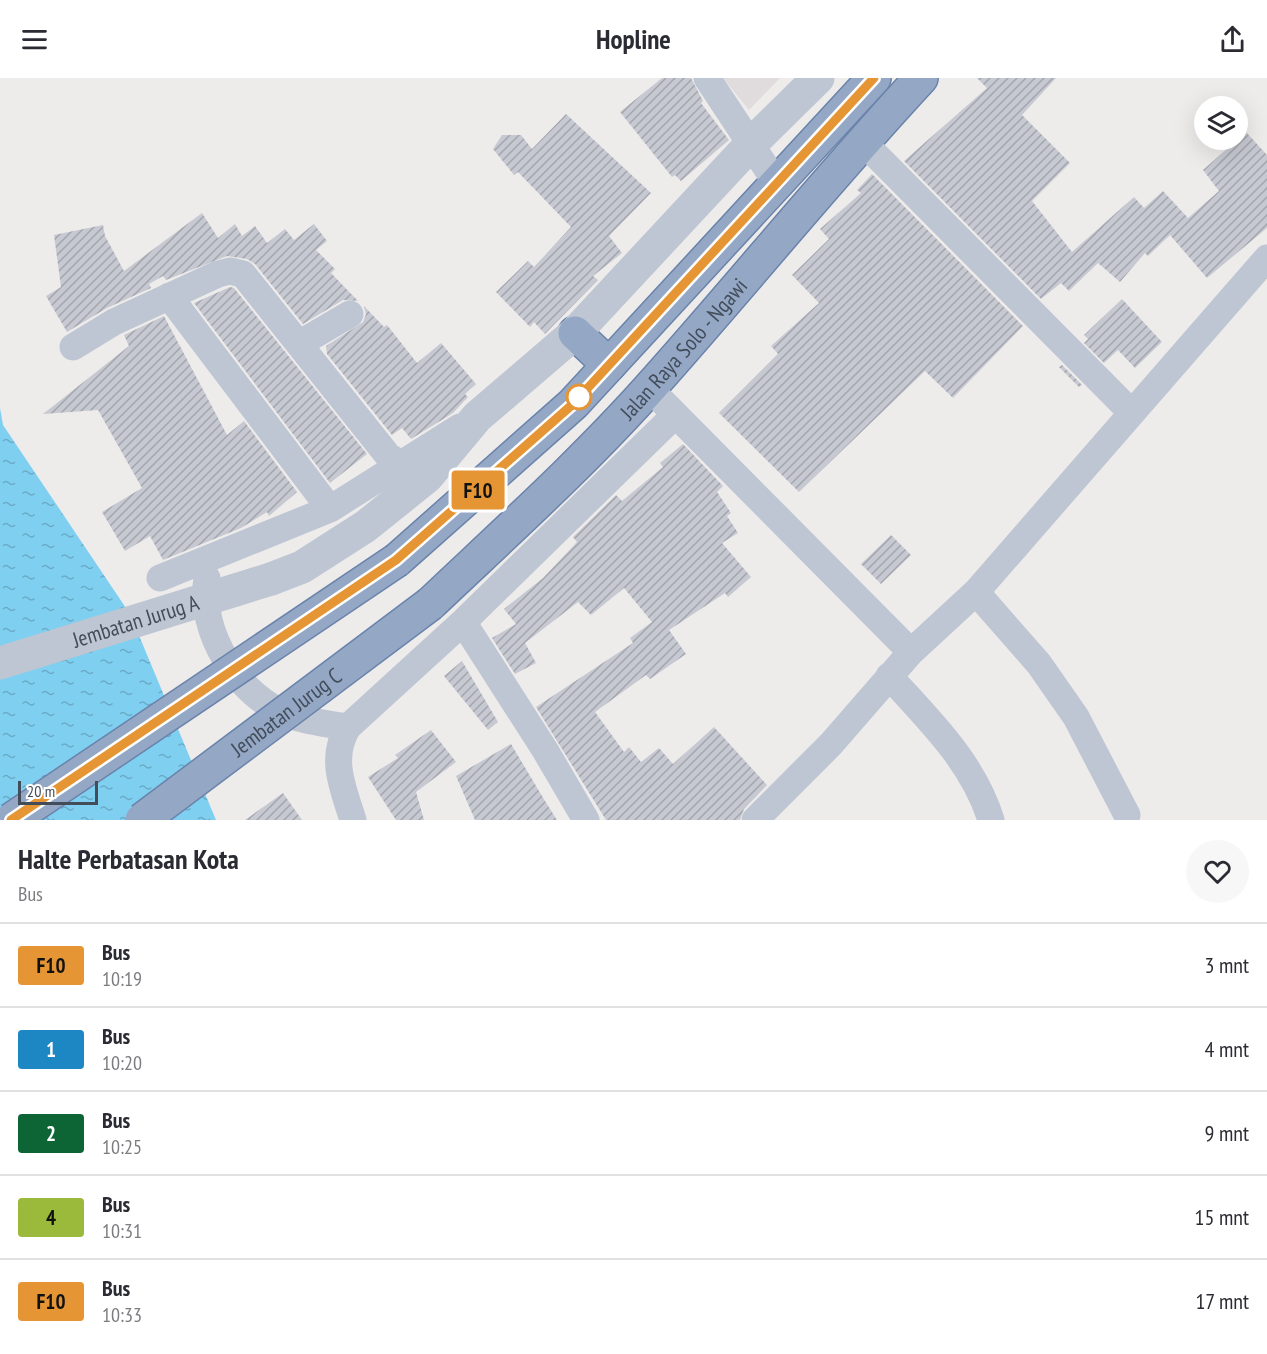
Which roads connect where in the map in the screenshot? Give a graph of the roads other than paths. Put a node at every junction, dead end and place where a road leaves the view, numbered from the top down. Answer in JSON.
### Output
{"nodes":[{"id":1,"x":707,"y":78,"type":"edge"},
{"id":2,"x":818,"y":78,"type":"edge"},
{"id":3,"x":874,"y":78,"type":"edge"},
{"id":4,"x":921,"y":78,"type":"edge"},
{"id":5,"x":862,"y":141,"type":"junction"},
{"id":6,"x":751,"y":144,"type":"junction"},
{"id":7,"x":777,"y":184,"type":"junction"},
{"id":8,"x":1267,"y":258,"type":"edge"},
{"id":9,"x":169,"y":296,"type":"junction"},
{"id":10,"x":350,"y":314,"type":"dead end"},
{"id":11,"x":575,"y":333,"type":"junction"},
{"id":12,"x":299,"y":344,"type":"junction"},
{"id":13,"x":73,"y":347,"type":"dead end"},
{"id":14,"x":609,"y":365,"type":"junction"},
{"id":15,"x":650,"y":388,"type":"junction"},
{"id":16,"x":1131,"y":412,"type":"junction"},
{"id":17,"x":675,"y":415,"type":"junction"},
{"id":18,"x":477,"y":417,"type":"junction"},
{"id":19,"x":402,"y":464,"type":"junction"},
{"id":20,"x":330,"y":509,"type":"junction"},
{"id":21,"x":210,"y":559,"type":"junction"},
{"id":22,"x":160,"y":578,"type":"dead end"},
{"id":23,"x":976,"y":592,"type":"junction"},
{"id":24,"x":430,"y":604,"type":"joint"},
{"id":25,"x":463,"y":622,"type":"junction"},
{"id":26,"x":911,"y":652,"type":"junction"},
{"id":27,"x":0,"y":663,"type":"edge"},
{"id":28,"x":889,"y":676,"type":"junction"},
{"id":29,"x":348,"y":727,"type":"junction"},
{"id":30,"x":1127,"y":815,"type":"dead end"},
{"id":31,"x":11,"y":820,"type":"edge"},
{"id":32,"x":141,"y":820,"type":"edge"},
{"id":33,"x":353,"y":820,"type":"edge"},
{"id":34,"x":586,"y":820,"type":"edge"},
{"id":35,"x":755,"y":820,"type":"edge"},
{"id":36,"x":992,"y":820,"type":"edge"}],
"edges":[{"from":1,"to":6,"type":"street"},
{"from":2,"to":6,"type":"street","name":"Jembatan Jurug A"},
{"from":3,"to":7,"type":"highway","name":"Jalan Raya Solo - Ngawi"},
{"from":4,"to":5,"type":"highway","name":"Jalan Raya Solo - Ngawi"},
{"from":5,"to":15,"type":"highway","name":"Jalan Raya Solo - Ngawi"},
{"from":5,"to":16,"type":"street"},
{"from":6,"to":7,"type":"street"},
{"from":6,"to":11,"type":"street","name":"Jembatan Jurug A"},
{"from":7,"to":14,"type":"highway","name":"Jalan Raya Solo - Ngawi"},
{"from":8,"to":16,"type":"street"},
{"from":9,"to":12,"type":"street"},
{"from":9,"to":13,"type":"street"},
{"from":9,"to":20,"type":"street"},
{"from":10,"to":12,"type":"street"},
{"from":11,"to":14,"type":"highway"},
{"from":11,"to":18,"type":"street","name":"Jembatan Jurug A"},
{"from":12,"to":19,"type":"street"},
{"from":14,"to":31,"type":"highway","name":"Jalan Raya Solo - Ngawi","bridge":true},
{"from":15,"to":17,"type":"street"},
{"from":15,"to":24,"type":"highway","name":"Jalan Raya Solo - Ngawi"},
{"from":16,"to":23,"type":"street"},
{"from":17,"to":25,"type":"street"},
{"from":17,"to":26,"type":"street"},
{"from":18,"to":19,"type":"street"},
{"from":18,"to":27,"type":"street","name":"Jembatan Jurug A","bridge":true},
{"from":19,"to":20,"type":"street"},
{"from":20,"to":21,"type":"street"},
{"from":21,"to":22,"type":"street"},
{"from":21,"to":29,"type":"street"},
{"from":23,"to":26,"type":"street"},
{"from":23,"to":30,"type":"street"},
{"from":24,"to":32,"type":"highway","name":"Jembatan Jurug C","bridge":true},
{"from":25,"to":29,"type":"street"},
{"from":25,"to":34,"type":"street"},
{"from":26,"to":28,"type":"street"},
{"from":28,"to":35,"type":"street"},
{"from":28,"to":36,"type":"street"},
{"from":29,"to":33,"type":"street"}]}
